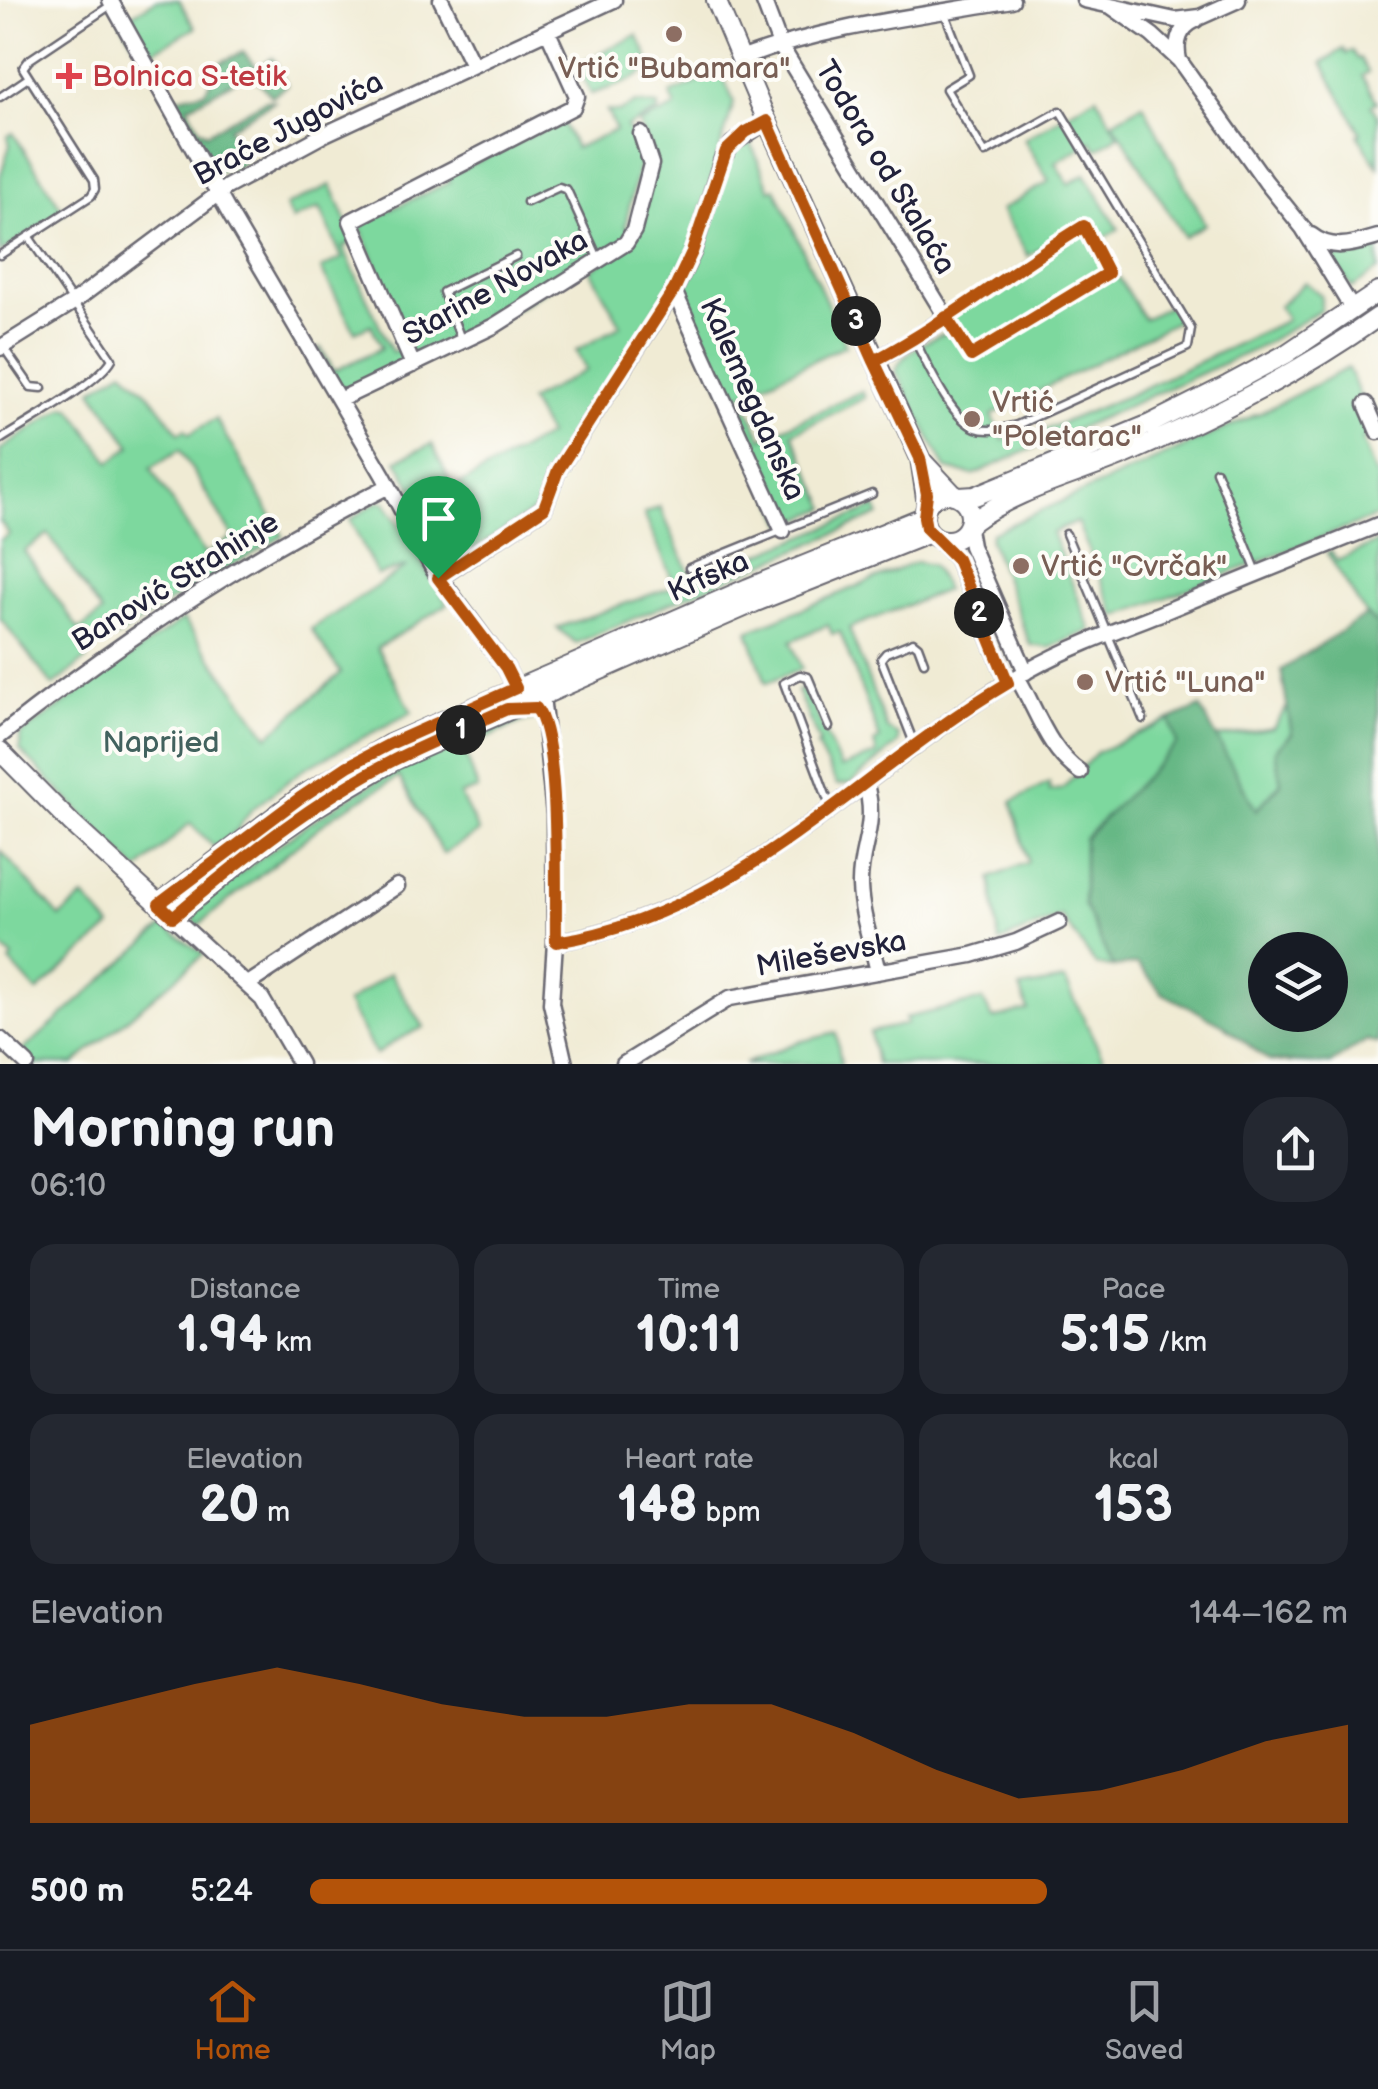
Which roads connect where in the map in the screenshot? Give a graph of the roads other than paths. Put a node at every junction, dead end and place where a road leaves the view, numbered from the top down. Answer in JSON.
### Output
{"nodes":[{"id":1,"x":441,"y":0,"type":"edge"},
{"id":2,"x":614,"y":0,"type":"edge"},
{"id":3,"x":716,"y":0,"type":"edge"},
{"id":4,"x":763,"y":0,"type":"edge"},
{"id":5,"x":1012,"y":0,"type":"edge"},
{"id":6,"x":1084,"y":0,"type":"edge"},
{"id":7,"x":1238,"y":0,"type":"edge"},
{"id":8,"x":111,"y":2,"type":"edge"},
{"id":9,"x":1112,"y":7,"type":"junction"},
{"id":10,"x":944,"y":10,"type":"junction"},
{"id":11,"x":1200,"y":18,"type":"junction"},
{"id":12,"x":548,"y":32,"type":"junction"},
{"id":13,"x":780,"y":45,"type":"junction"},
{"id":14,"x":743,"y":58,"type":"junction"},
{"id":15,"x":1179,"y":60,"type":"junction"},
{"id":16,"x":473,"y":65,"type":"junction"},
{"id":17,"x":28,"y":78,"type":"junction"},
{"id":18,"x":0,"y":97,"type":"edge"},
{"id":19,"x":767,"y":121,"type":"junction"},
{"id":20,"x":641,"y":134,"type":"dead end"},
{"id":21,"x":218,"y":192,"type":"junction"},
{"id":22,"x":527,"y":202,"type":"dead end"},
{"id":23,"x":1303,"y":228,"type":"junction"},
{"id":24,"x":28,"y":237,"type":"junction"},
{"id":25,"x":1378,"y":237,"type":"edge"},
{"id":26,"x":0,"y":256,"type":"edge"},
{"id":27,"x":516,"y":256,"type":"dead end"},
{"id":28,"x":600,"y":261,"type":"junction"},
{"id":29,"x":674,"y":290,"type":"junction"},
{"id":30,"x":1378,"y":292,"type":"edge"},
{"id":31,"x":72,"y":303,"type":"junction"},
{"id":32,"x":1353,"y":310,"type":"junction"},
{"id":33,"x":946,"y":317,"type":"junction"},
{"id":34,"x":1371,"y":322,"type":"edge"},
{"id":35,"x":914,"y":339,"type":"junction"},
{"id":36,"x":462,"y":342,"type":"junction"},
{"id":37,"x":2,"y":347,"type":"edge"},
{"id":38,"x":874,"y":361,"type":"junction"},
{"id":39,"x":413,"y":364,"type":"junction"},
{"id":40,"x":42,"y":388,"type":"dead end"},
{"id":41,"x":340,"y":400,"type":"junction"},
{"id":42,"x":1366,"y":404,"type":"dead end"},
{"id":43,"x":1378,"y":432,"type":"edge"},
{"id":44,"x":0,"y":440,"type":"edge"},
{"id":45,"x":920,"y":458,"type":"junction"},
{"id":46,"x":1216,"y":471,"type":"dead end"},
{"id":47,"x":389,"y":486,"type":"junction"},
{"id":48,"x":872,"y":494,"type":"dead end"},
{"id":49,"x":956,"y":496,"type":"junction"},
{"id":50,"x":930,"y":524,"type":"junction"},
{"id":51,"x":1378,"y":525,"type":"edge"},
{"id":52,"x":969,"y":526,"type":"junction"},
{"id":53,"x":783,"y":531,"type":"junction"},
{"id":54,"x":1066,"y":534,"type":"dead end"},
{"id":55,"x":689,"y":568,"type":"dead end"},
{"id":56,"x":1258,"y":574,"type":"junction"},
{"id":57,"x":438,"y":578,"type":"junction"},
{"id":58,"x":1110,"y":634,"type":"junction"},
{"id":59,"x":924,"y":662,"type":"dead end"},
{"id":60,"x":1017,"y":677,"type":"junction"},
{"id":61,"x":516,"y":688,"type":"junction"},
{"id":62,"x":542,"y":695,"type":"junction"},
{"id":63,"x":507,"y":709,"type":"junction"},
{"id":64,"x":1142,"y":718,"type":"dead end"},
{"id":65,"x":545,"y":723,"type":"junction"},
{"id":66,"x":828,"y":727,"type":"dead end"},
{"id":67,"x":0,"y":736,"type":"edge"},
{"id":68,"x":915,"y":746,"type":"junction"},
{"id":69,"x":0,"y":751,"type":"edge"},
{"id":70,"x":1080,"y":772,"type":"dead end"},
{"id":71,"x":866,"y":785,"type":"junction"},
{"id":72,"x":832,"y":810,"type":"junction"},
{"id":73,"x":398,"y":886,"type":"dead end"},
{"id":74,"x":166,"y":910,"type":"junction"},
{"id":75,"x":1058,"y":922,"type":"dead end"},
{"id":76,"x":556,"y":942,"type":"junction"},
{"id":77,"x":878,"y":972,"type":"junction"},
{"id":78,"x":248,"y":984,"type":"junction"},
{"id":79,"x":0,"y":1040,"type":"edge"},
{"id":80,"x":27,"y":1064,"type":"edge"},
{"id":81,"x":300,"y":1064,"type":"edge"},
{"id":82,"x":565,"y":1064,"type":"edge"},
{"id":83,"x":624,"y":1064,"type":"edge"}],
"edges":[{"from":1,"to":16,"type":"street"},
{"from":2,"to":12,"type":"street","name":"Braće Jugovića"},
{"from":3,"to":14,"type":"main road"},
{"from":4,"to":13,"type":"street","name":"Todora od Stalaća"},
{"from":5,"to":10,"type":"street"},
{"from":6,"to":9,"type":"street"},
{"from":7,"to":11,"type":"street"},
{"from":8,"to":17,"type":"lane"},
{"from":8,"to":21,"type":"street"},
{"from":9,"to":11,"type":"street"},
{"from":9,"to":15,"type":"street"},
{"from":10,"to":13,"type":"street"},
{"from":10,"to":35,"type":"lane"},
{"from":11,"to":15,"type":"street"},
{"from":12,"to":16,"type":"street","name":"Braće Jugovića"},
{"from":12,"to":39,"type":"street"},
{"from":13,"to":14,"type":"street"},
{"from":13,"to":33,"type":"street","name":"Todora od Stalaća"},
{"from":14,"to":19,"type":"main road"},
{"from":15,"to":23,"type":"street"},
{"from":16,"to":21,"type":"street","name":"Braće Jugovića"},
{"from":17,"to":18,"type":"lane"},
{"from":17,"to":24,"type":"lane"},
{"from":19,"to":29,"type":"street"},
{"from":19,"to":38,"type":"main road"},
{"from":20,"to":28,"type":"street","name":"Starine Novaka"},
{"from":21,"to":31,"type":"street","name":"Braće Jugovića"},
{"from":21,"to":41,"type":"street"},
{"from":22,"to":28,"type":"lane"},
{"from":23,"to":25,"type":"street"},
{"from":23,"to":32,"type":"street"},
{"from":24,"to":26,"type":"lane"},
{"from":24,"to":31,"type":"lane"},
{"from":27,"to":36,"type":"lane"},
{"from":28,"to":36,"type":"street","name":"Starine Novaka"},
{"from":29,"to":53,"type":"street","name":"Kalemegdanska"},
{"from":29,"to":57,"type":"street"},
{"from":30,"to":32,"type":"main road"},
{"from":31,"to":37,"type":"street","name":"Braće Jugovića"},
{"from":31,"to":44,"type":"lane"},
{"from":32,"to":49,"type":"main road"},
{"from":33,"to":33,"type":"lane"},
{"from":33,"to":35,"type":"street"},
{"from":34,"to":52,"type":"main road"},
{"from":35,"to":38,"type":"street"},
{"from":36,"to":39,"type":"street","name":"Starine Novaka"},
{"from":37,"to":40,"type":"lane"},
{"from":38,"to":45,"type":"main road"},
{"from":39,"to":41,"type":"street","name":"Starine Novaka"},
{"from":41,"to":47,"type":"street"},
{"from":42,"to":43,"type":"street"},
{"from":45,"to":49,"type":"main road"},
{"from":45,"to":50,"type":"main road"},
{"from":46,"to":56,"type":"lane"},
{"from":47,"to":57,"type":"street"},
{"from":47,"to":67,"type":"street","name":"Banović Strahinje"},
{"from":48,"to":53,"type":"lane","name":"Kalemegdanska"},
{"from":49,"to":50,"type":"main road"},
{"from":49,"to":52,"type":"main road"},
{"from":50,"to":52,"type":"main road"},
{"from":50,"to":60,"type":"street"},
{"from":50,"to":61,"type":"main road","name":"Krfska"},
{"from":50,"to":62,"type":"main road","name":"Krfska"},
{"from":51,"to":56,"type":"street"},
{"from":52,"to":60,"type":"street"},
{"from":53,"to":55,"type":"lane","name":"Kalemegdanska"},
{"from":54,"to":58,"type":"lane"},
{"from":56,"to":58,"type":"street"},
{"from":57,"to":61,"type":"street"},
{"from":58,"to":60,"type":"street"},
{"from":58,"to":64,"type":"lane"},
{"from":59,"to":68,"type":"lane"},
{"from":60,"to":68,"type":"street"},
{"from":60,"to":70,"type":"street"},
{"from":61,"to":74,"type":"main road","name":"Krfska"},
{"from":62,"to":63,"type":"main road","name":"Krfska"},
{"from":62,"to":65,"type":"street"},
{"from":63,"to":65,"type":"street"},
{"from":63,"to":74,"type":"main road","name":"Krfska"},
{"from":65,"to":76,"type":"street"},
{"from":66,"to":72,"type":"lane"},
{"from":68,"to":71,"type":"street"},
{"from":69,"to":74,"type":"main road"},
{"from":71,"to":72,"type":"street"},
{"from":71,"to":77,"type":"street"},
{"from":72,"to":76,"type":"street"},
{"from":73,"to":78,"type":"street"},
{"from":74,"to":78,"type":"street"},
{"from":75,"to":77,"type":"street","name":"Mileševska"},
{"from":76,"to":82,"type":"street"},
{"from":77,"to":83,"type":"street","name":"Mileševska"},
{"from":78,"to":81,"type":"street"},
{"from":79,"to":80,"type":"street"}]}
